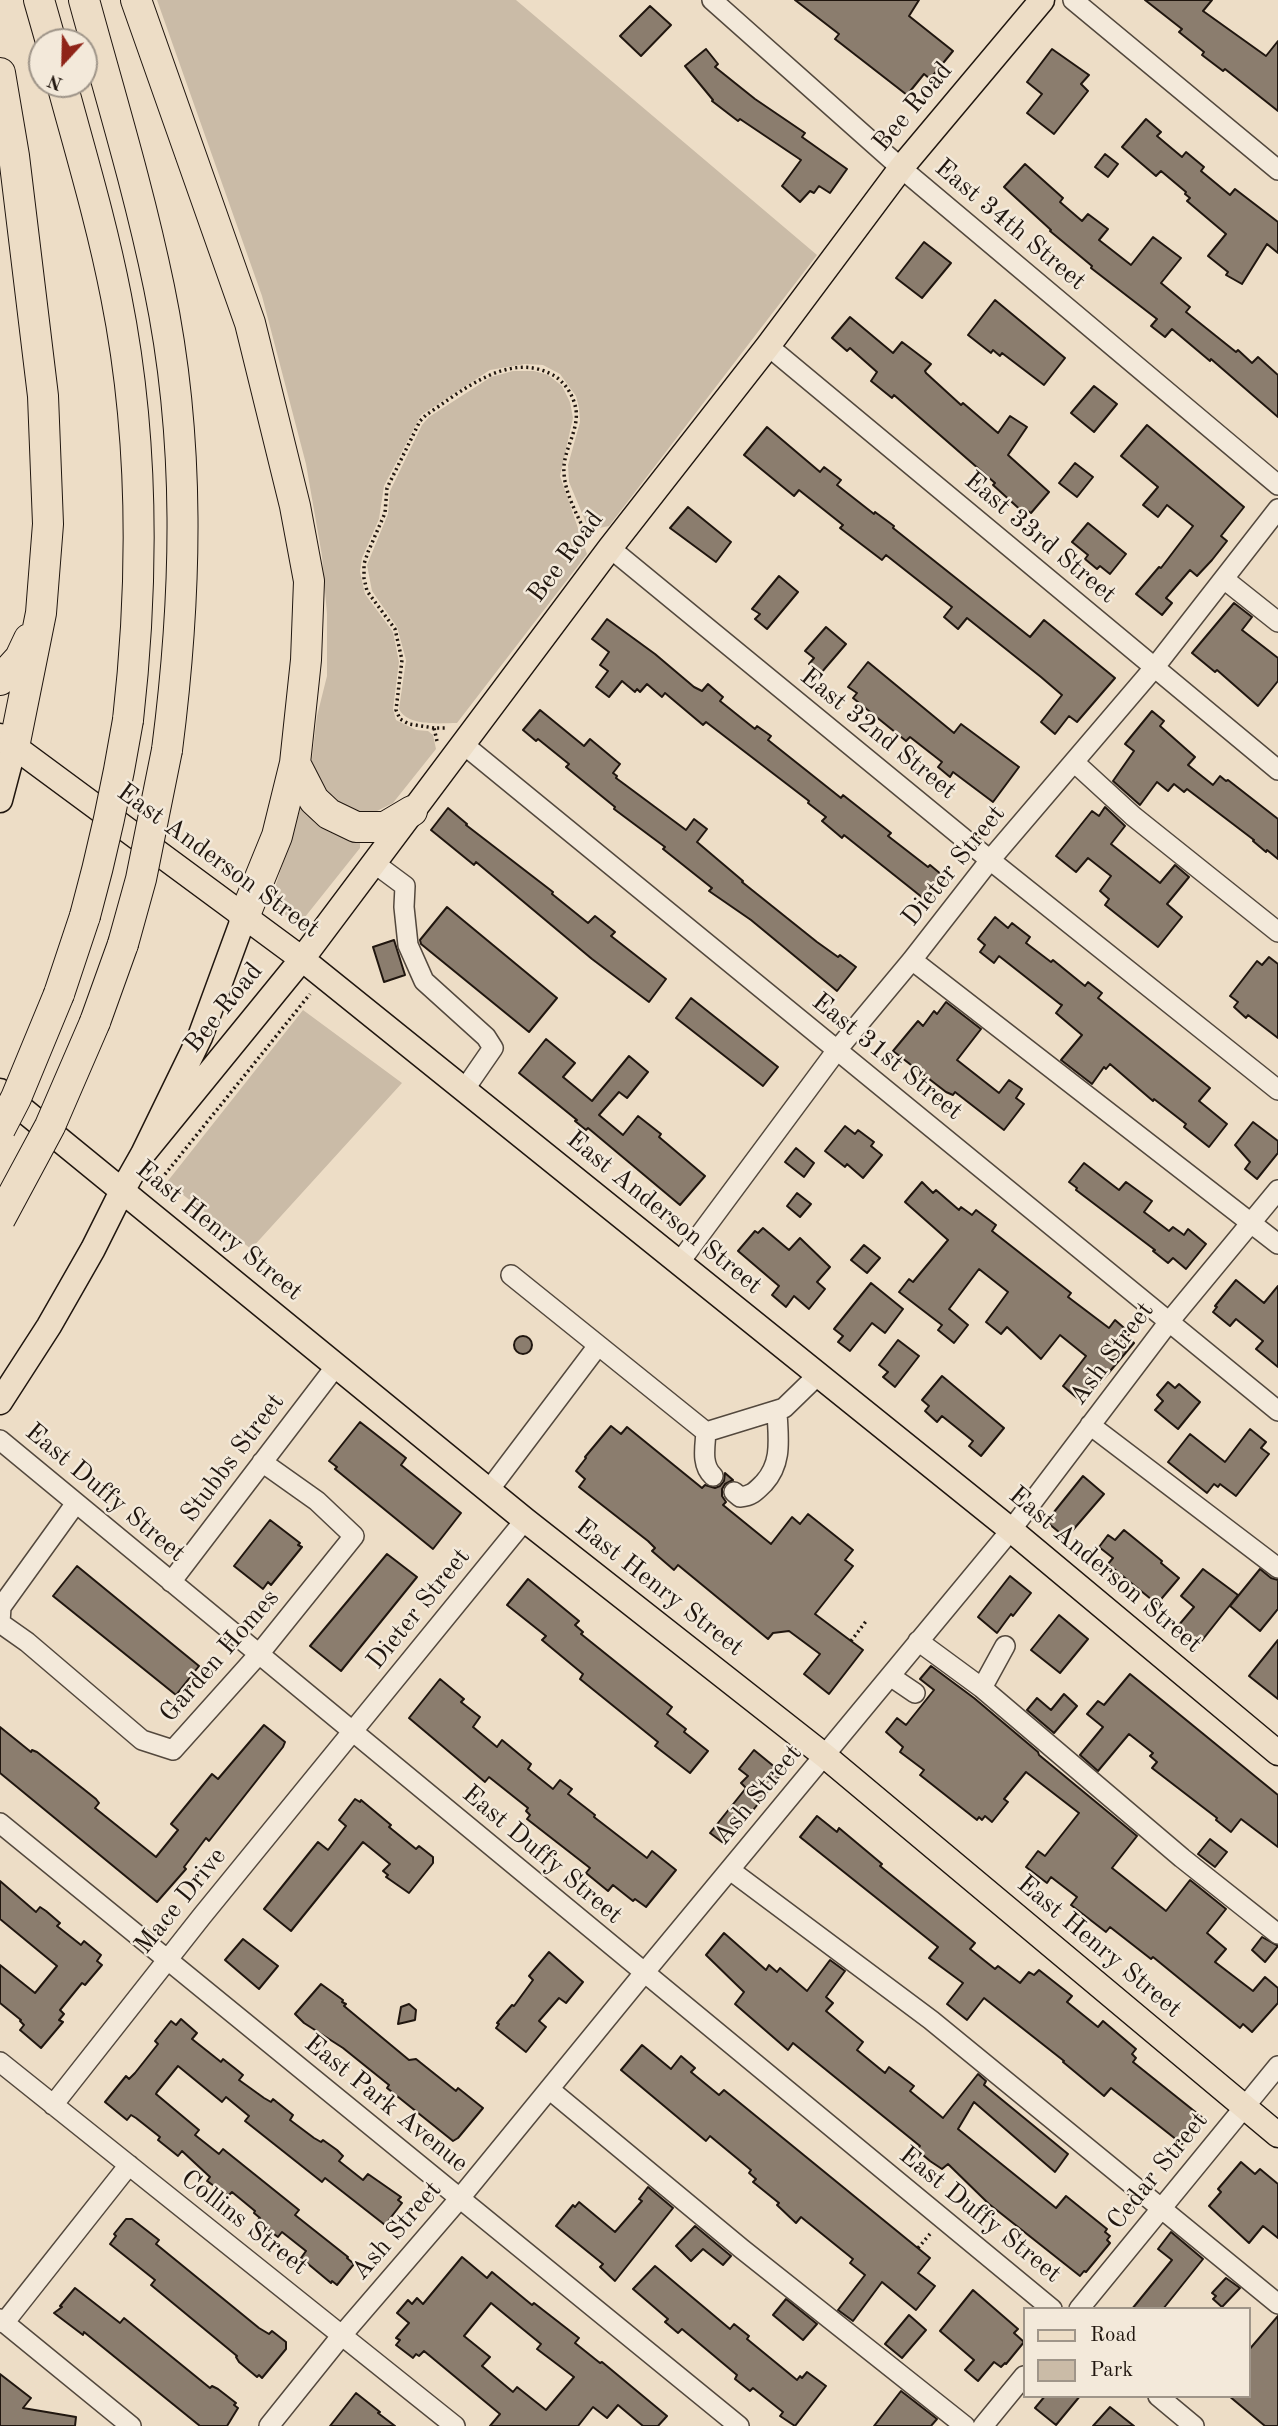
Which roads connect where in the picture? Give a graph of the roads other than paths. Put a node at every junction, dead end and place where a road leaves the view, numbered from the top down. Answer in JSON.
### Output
{"nodes":[{"id":1,"x":39,"y":0,"type":"edge"},
{"id":2,"x":84,"y":0,"type":"edge"},
{"id":3,"x":136,"y":0,"type":"edge"},
{"id":4,"x":712,"y":0,"type":"edge"},
{"id":5,"x":1042,"y":0,"type":"edge"},
{"id":6,"x":1073,"y":0,"type":"edge"},
{"id":7,"x":47,"y":28,"type":"edge"},
{"id":8,"x":0,"y":73,"type":"edge"},
{"id":9,"x":66,"y":98,"type":"edge"},
{"id":10,"x":901,"y":168,"type":"junction"},
{"id":11,"x":1278,"y":170,"type":"edge"},
{"id":12,"x":768,"y":346,"type":"junction"},
{"id":13,"x":1278,"y":485,"type":"edge"},
{"id":14,"x":1278,"y":509,"type":"edge"},
{"id":15,"x":610,"y":548,"type":"junction"},
{"id":16,"x":1224,"y":579,"type":"junction"},
{"id":17,"x":41,"y":613,"type":"junction"},
{"id":18,"x":1278,"y":622,"type":"edge"},
{"id":19,"x":1154,"y":667,"type":"junction"},
{"id":20,"x":0,"y":680,"type":"edge"},
{"id":21,"x":7,"y":742,"type":"edge"},
{"id":22,"x":463,"y":744,"type":"junction"},
{"id":23,"x":1074,"y":762,"type":"junction"},
{"id":24,"x":295,"y":763,"type":"junction"},
{"id":25,"x":1278,"y":771,"type":"edge"},
{"id":26,"x":0,"y":800,"type":"edge"},
{"id":27,"x":412,"y":811,"type":"junction"},
{"id":28,"x":990,"y":860,"type":"junction"},
{"id":29,"x":373,"y":863,"type":"junction"},
{"id":30,"x":244,"y":917,"type":"junction"},
{"id":31,"x":1278,"y":932,"type":"edge"},
{"id":32,"x":302,"y":959,"type":"junction"},
{"id":33,"x":912,"y":960,"type":"junction"},
{"id":34,"x":837,"y":1050,"type":"junction"},
{"id":35,"x":464,"y":1090,"type":"junction"},
{"id":36,"x":1278,"y":1090,"type":"edge"},
{"id":37,"x":0,"y":1091,"type":"edge"},
{"id":38,"x":0,"y":1129,"type":"edge"},
{"id":39,"x":143,"y":1154,"type":"junction"},
{"id":40,"x":1278,"y":1190,"type":"edge"},
{"id":41,"x":122,"y":1191,"type":"junction"},
{"id":42,"x":0,"y":1219,"type":"edge"},
{"id":43,"x":1252,"y":1222,"type":"junction"},
{"id":44,"x":1278,"y":1244,"type":"edge"},
{"id":45,"x":679,"y":1263,"type":"junction"},
{"id":46,"x":511,"y":1275,"type":"dead end"},
{"id":47,"x":1168,"y":1323,"type":"junction"},
{"id":48,"x":597,"y":1347,"type":"junction"},
{"id":49,"x":336,"y":1366,"type":"junction"},
{"id":50,"x":818,"y":1375,"type":"junction"},
{"id":51,"x":0,"y":1402,"type":"edge"},
{"id":52,"x":777,"y":1411,"type":"junction"},
{"id":53,"x":1278,"y":1411,"type":"edge"},
{"id":54,"x":1090,"y":1426,"type":"junction"},
{"id":55,"x":706,"y":1432,"type":"junction"},
{"id":56,"x":0,"y":1440,"type":"edge"},
{"id":57,"x":262,"y":1462,"type":"junction"},
{"id":58,"x":713,"y":1476,"type":"dead end"},
{"id":59,"x":489,"y":1490,"type":"junction"},
{"id":60,"x":734,"y":1492,"type":"dead end"},
{"id":61,"x":76,"y":1503,"type":"junction"},
{"id":62,"x":525,"y":1520,"type":"junction"},
{"id":63,"x":1011,"y":1530,"type":"junction"},
{"id":64,"x":1278,"y":1568,"type":"edge"},
{"id":65,"x":171,"y":1582,"type":"junction"},
{"id":66,"x":918,"y":1641,"type":"junction"},
{"id":67,"x":1005,"y":1646,"type":"dead end"},
{"id":68,"x":259,"y":1654,"type":"junction"},
{"id":69,"x":890,"y":1675,"type":"junction"},
{"id":70,"x":982,"y":1688,"type":"junction"},
{"id":71,"x":915,"y":1693,"type":"dead end"},
{"id":72,"x":353,"y":1732,"type":"junction"},
{"id":73,"x":1278,"y":1753,"type":"edge"},
{"id":74,"x":825,"y":1756,"type":"junction"},
{"id":75,"x":0,"y":1823,"type":"edge"},
{"id":76,"x":730,"y":1870,"type":"junction"},
{"id":77,"x":1278,"y":1934,"type":"edge"},
{"id":78,"x":168,"y":1959,"type":"junction"},
{"id":79,"x":644,"y":1973,"type":"junction"},
{"id":80,"x":0,"y":2062,"type":"edge"},
{"id":81,"x":1278,"y":2066,"type":"edge"},
{"id":82,"x":549,"y":2089,"type":"junction"},
{"id":83,"x":52,"y":2105,"type":"junction"},
{"id":84,"x":1244,"y":2107,"type":"junction"},
{"id":85,"x":1278,"y":2135,"type":"edge"},
{"id":86,"x":128,"y":2165,"type":"junction"},
{"id":87,"x":460,"y":2198,"type":"junction"},
{"id":88,"x":1161,"y":2208,"type":"junction"},
{"id":89,"x":1278,"y":2304,"type":"edge"},
{"id":90,"x":1050,"y":2307,"type":"edge"},
{"id":91,"x":1081,"y":2307,"type":"edge"},
{"id":92,"x":2,"y":2321,"type":"edge"},
{"id":93,"x":342,"y":2335,"type":"junction"},
{"id":94,"x":1023,"y":2377,"type":"edge"},
{"id":95,"x":1159,"y":2398,"type":"edge"},
{"id":96,"x":131,"y":2426,"type":"edge"},
{"id":97,"x":270,"y":2426,"type":"edge"},
{"id":98,"x":455,"y":2426,"type":"edge"},
{"id":99,"x":739,"y":2426,"type":"edge"},
{"id":100,"x":965,"y":2426,"type":"edge"},
{"id":101,"x":983,"y":2426,"type":"edge"},
{"id":102,"x":1194,"y":2426,"type":"edge"}],
"edges":[{"from":1,"to":7,"type":"highway"},
{"from":2,"to":42,"type":"highway","bridge":true},
{"from":3,"to":24,"type":"highway"},
{"from":4,"to":10,"type":"street","name":"East 34th Street"},
{"from":5,"to":10,"type":"main road","name":"Bee Road"},
{"from":6,"to":11,"type":"street"},
{"from":8,"to":17,"type":"highway"},
{"from":9,"to":38,"type":"highway","bridge":true},
{"from":10,"to":12,"type":"main road","name":"Bee Road"},
{"from":10,"to":13,"type":"street","name":"East 34th Street"},
{"from":12,"to":15,"type":"main road","name":"Bee Road"},
{"from":12,"to":19,"type":"street","name":"East 33rd Street"},
{"from":14,"to":16,"type":"street","name":"Dieter Street"},
{"from":15,"to":22,"type":"main road","name":"Bee Road"},
{"from":15,"to":28,"type":"street","name":"East 32nd Street"},
{"from":16,"to":18,"type":"street"},
{"from":16,"to":19,"type":"street","name":"Dieter Street"},
{"from":17,"to":20,"type":"highway"},
{"from":17,"to":21,"type":"highway"},
{"from":19,"to":23,"type":"street","name":"Dieter Street"},
{"from":19,"to":25,"type":"street","name":"East 33rd Street"},
{"from":21,"to":26,"type":"main road"},
{"from":21,"to":30,"type":"main road","name":"East Anderson Street"},
{"from":22,"to":27,"type":"main road","name":"Bee Road"},
{"from":22,"to":34,"type":"street","name":"East 31st Street"},
{"from":23,"to":28,"type":"street","name":"Dieter Street"},
{"from":23,"to":31,"type":"street"},
{"from":24,"to":27,"type":"highway"},
{"from":24,"to":30,"type":"highway"},
{"from":27,"to":29,"type":"main road","name":"Bee Road"},
{"from":28,"to":33,"type":"street","name":"Dieter Street"},
{"from":28,"to":36,"type":"street","name":"East 32nd Street"},
{"from":29,"to":32,"type":"main road","name":"Bee Road"},
{"from":29,"to":35,"type":"street"},
{"from":30,"to":32,"type":"main road","name":"East Anderson Street"},
{"from":30,"to":39,"type":"main road"},
{"from":32,"to":35,"type":"main road","name":"East Anderson Street"},
{"from":32,"to":39,"type":"main road","name":"Bee Road"},
{"from":33,"to":34,"type":"street","name":"Dieter Street"},
{"from":33,"to":43,"type":"street"},
{"from":34,"to":45,"type":"street","name":"Dieter Street"},
{"from":34,"to":47,"type":"street","name":"East 31st Street"},
{"from":35,"to":45,"type":"main road","name":"East Anderson Street"},
{"from":37,"to":41,"type":"main road","name":"East Henry Street"},
{"from":39,"to":41,"type":"main road"},
{"from":40,"to":43,"type":"street","name":"Ash Street"},
{"from":41,"to":49,"type":"main road","name":"East Henry Street"},
{"from":41,"to":51,"type":"main road"},
{"from":43,"to":44,"type":"street"},
{"from":43,"to":47,"type":"street","name":"Ash Street"},
{"from":45,"to":50,"type":"main road","name":"East Anderson Street"},
{"from":46,"to":48,"type":"street"},
{"from":47,"to":53,"type":"street","name":"East 31st Street"},
{"from":47,"to":54,"type":"street","name":"Ash Street"},
{"from":48,"to":55,"type":"street"},
{"from":48,"to":59,"type":"street"},
{"from":49,"to":57,"type":"street","name":"Stubbs Street"},
{"from":49,"to":59,"type":"main road","name":"East Henry Street"},
{"from":50,"to":52,"type":"street"},
{"from":50,"to":63,"type":"main road","name":"East Anderson Street"},
{"from":52,"to":55,"type":"street"},
{"from":52,"to":60,"type":"street"},
{"from":54,"to":63,"type":"street","name":"Ash Street"},
{"from":54,"to":64,"type":"street"},
{"from":55,"to":58,"type":"street"},
{"from":56,"to":61,"type":"street","name":"East Duffy Street"},
{"from":57,"to":65,"type":"street","name":"Stubbs Street"},
{"from":57,"to":68,"type":"street","name":"Garden Homes"},
{"from":59,"to":62,"type":"main road","name":"East Henry Street"},
{"from":61,"to":65,"type":"street","name":"East Duffy Street"},
{"from":61,"to":68,"type":"street","name":"Garden Homes"},
{"from":62,"to":72,"type":"street","name":"Dieter Street"},
{"from":62,"to":74,"type":"main road","name":"East Henry Street"},
{"from":63,"to":66,"type":"street","name":"Ash Street"},
{"from":63,"to":73,"type":"main road","name":"East Anderson Street"},
{"from":65,"to":68,"type":"street","name":"East Duffy Street"},
{"from":66,"to":69,"type":"street","name":"Ash Street"},
{"from":66,"to":70,"type":"street"},
{"from":67,"to":70,"type":"street"},
{"from":68,"to":72,"type":"street","name":"East Duffy Street"},
{"from":69,"to":71,"type":"street"},
{"from":69,"to":74,"type":"street","name":"Ash Street"},
{"from":70,"to":77,"type":"street"},
{"from":72,"to":78,"type":"street","name":"Mace Drive"},
{"from":72,"to":79,"type":"street","name":"East Duffy Street"},
{"from":74,"to":76,"type":"street","name":"Ash Street"},
{"from":74,"to":84,"type":"main road","name":"East Henry Street"},
{"from":75,"to":78,"type":"street","name":"East Park Avenue"},
{"from":76,"to":79,"type":"street","name":"Ash Street"},
{"from":76,"to":88,"type":"street"},
{"from":78,"to":83,"type":"street","name":"Mace Drive"},
{"from":78,"to":87,"type":"street","name":"East Park Avenue"},
{"from":79,"to":82,"type":"street","name":"Ash Street"},
{"from":79,"to":90,"type":"street","name":"East Duffy Street"},
{"from":80,"to":83,"type":"street","name":"Collins Street"},
{"from":81,"to":84,"type":"street","name":"Cedar Street"},
{"from":82,"to":87,"type":"street","name":"Ash Street"},
{"from":82,"to":100,"type":"street"},
{"from":83,"to":86,"type":"street","name":"Collins Street"},
{"from":84,"to":85,"type":"main road","name":"East Henry Street"},
{"from":84,"to":88,"type":"street","name":"Cedar Street"},
{"from":86,"to":92,"type":"street"},
{"from":86,"to":93,"type":"street","name":"Collins Street"},
{"from":87,"to":93,"type":"street","name":"Ash Street"},
{"from":87,"to":99,"type":"street","name":"East Park Avenue"},
{"from":88,"to":89,"type":"street"},
{"from":88,"to":91,"type":"street","name":"Cedar Street"},
{"from":92,"to":96,"type":"street"},
{"from":93,"to":97,"type":"street","name":"Ash Street"},
{"from":93,"to":98,"type":"street","name":"Collins Street"},
{"from":94,"to":101,"type":"street"},
{"from":95,"to":102,"type":"street"}]}
